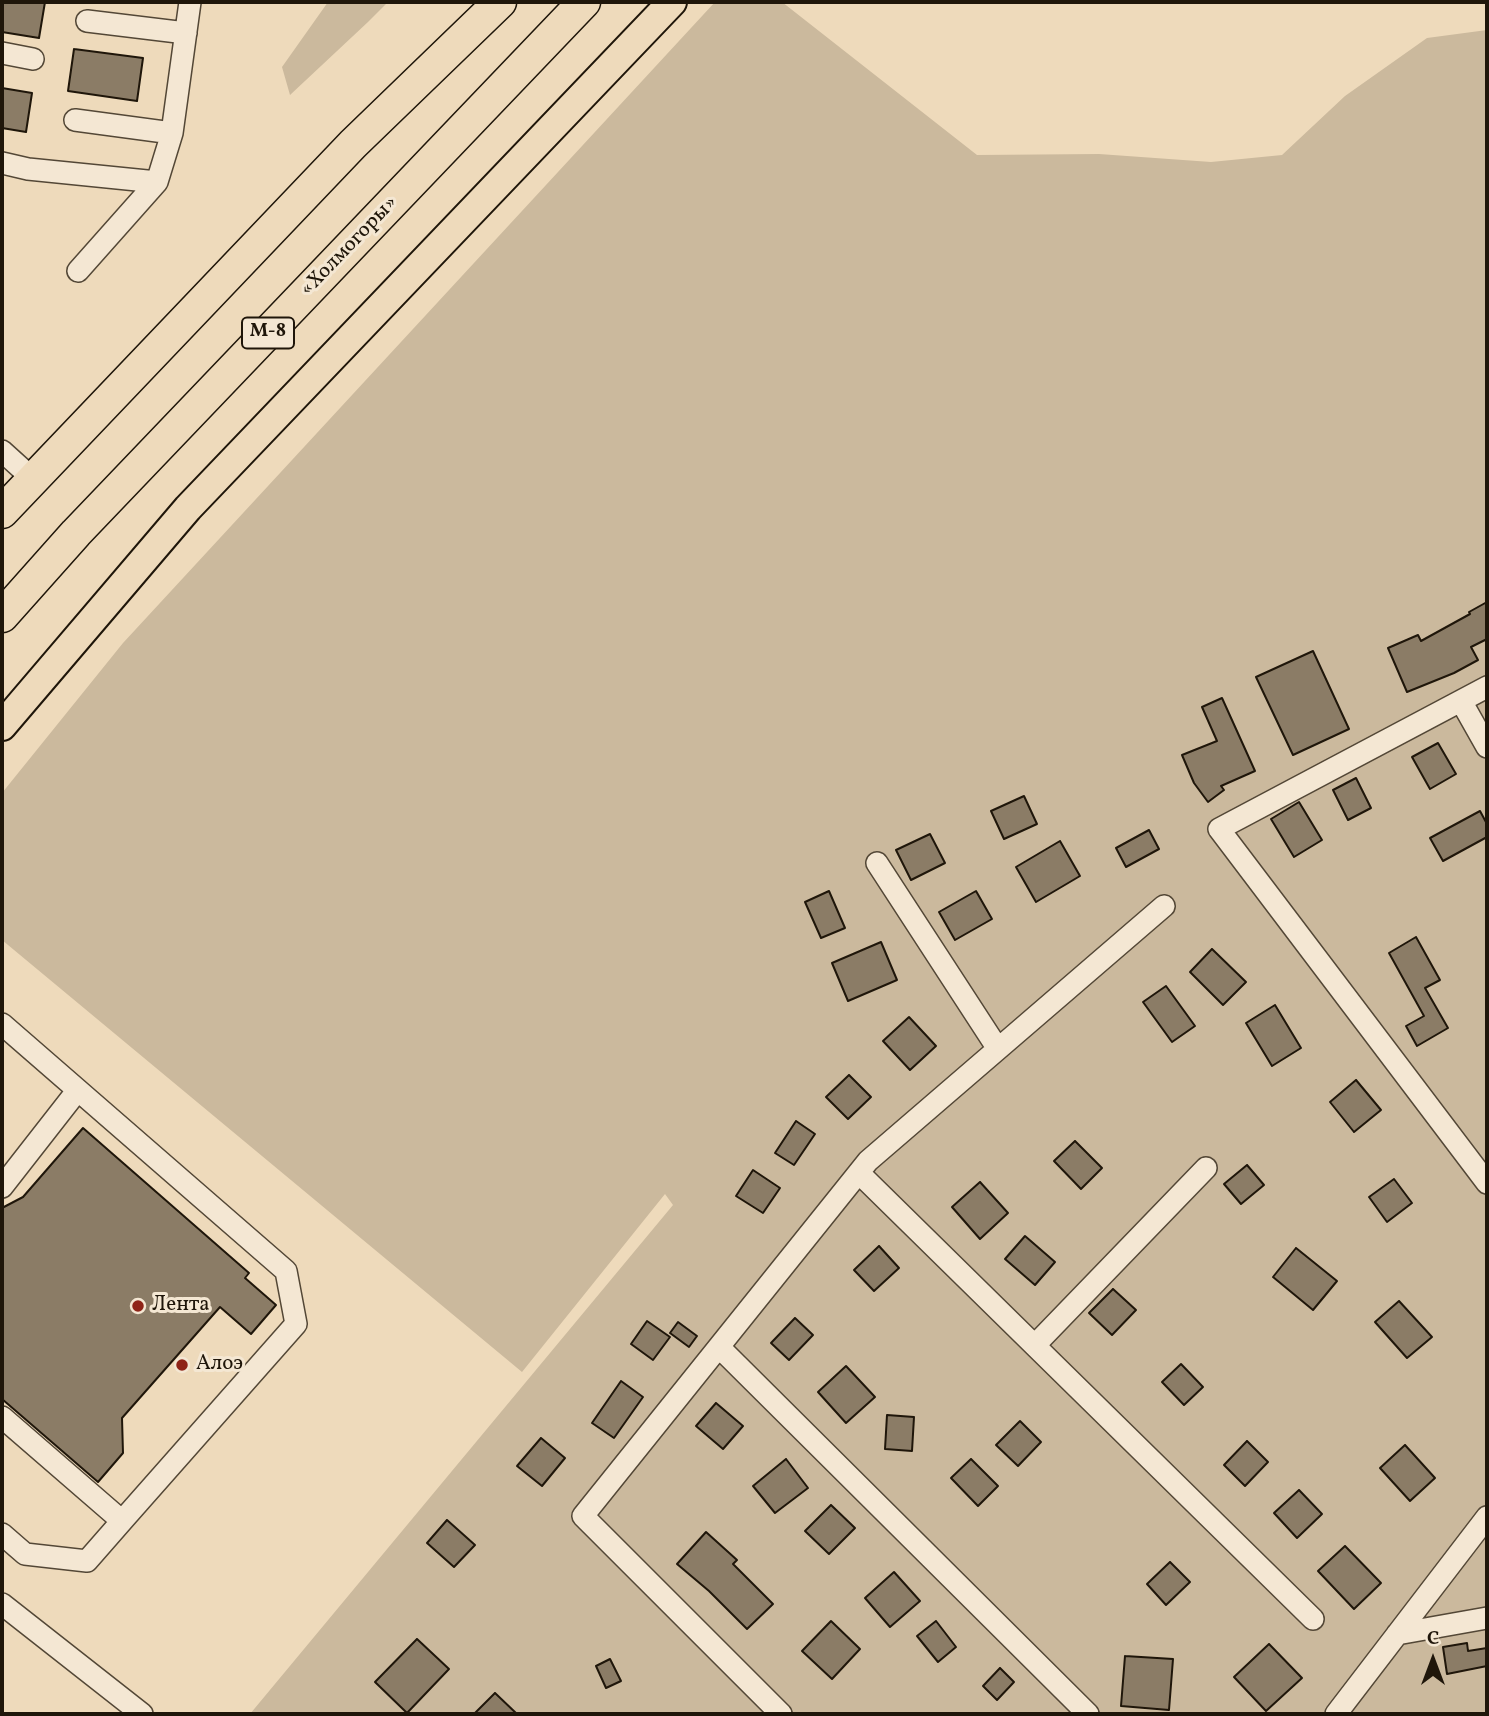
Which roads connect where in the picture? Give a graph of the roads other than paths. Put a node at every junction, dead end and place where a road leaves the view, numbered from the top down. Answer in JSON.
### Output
{"nodes":[{"id":1,"x":190,"y":2,"type":"edge"},
{"id":2,"x":500,"y":2,"type":"edge"},
{"id":3,"x":584,"y":2,"type":"edge"},
{"id":4,"x":597,"y":2,"type":"edge"},
{"id":5,"x":672,"y":2,"type":"edge"},
{"id":6,"x":87,"y":21,"type":"dead end"},
{"id":7,"x":186,"y":33,"type":"junction"},
{"id":8,"x":536,"y":51,"type":"junction"},
{"id":9,"x":2,"y":53,"type":"edge"},
{"id":10,"x":33,"y":59,"type":"dead end"},
{"id":11,"x":75,"y":120,"type":"dead end"},
{"id":12,"x":172,"y":133,"type":"junction"},
{"id":13,"x":2,"y":163,"type":"edge"},
{"id":14,"x":157,"y":182,"type":"junction"},
{"id":15,"x":78,"y":271,"type":"dead end"},
{"id":16,"x":2,"y":451,"type":"edge"},
{"id":17,"x":33,"y":479,"type":"junction"},
{"id":18,"x":2,"y":512,"type":"edge"},
{"id":19,"x":2,"y":616,"type":"edge"},
{"id":20,"x":1487,"y":687,"type":"edge"},
{"id":21,"x":1461,"y":701,"type":"junction"},
{"id":22,"x":2,"y":726,"type":"edge"},
{"id":23,"x":1487,"y":747,"type":"edge"},
{"id":24,"x":877,"y":863,"type":"dead end"},
{"id":25,"x":1164,"y":906,"type":"dead end"},
{"id":26,"x":2,"y":1024,"type":"edge"},
{"id":27,"x":998,"y":1049,"type":"junction"},
{"id":28,"x":77,"y":1091,"type":"junction"},
{"id":29,"x":1206,"y":1168,"type":"dead end"},
{"id":30,"x":859,"y":1172,"type":"junction"},
{"id":31,"x":1487,"y":1183,"type":"edge"},
{"id":32,"x":2,"y":1187,"type":"edge"},
{"id":33,"x":1035,"y":1345,"type":"junction"},
{"id":34,"x":719,"y":1347,"type":"junction"},
{"id":35,"x":2,"y":1418,"type":"edge"},
{"id":36,"x":1487,"y":1517,"type":"edge"},
{"id":37,"x":122,"y":1521,"type":"junction"},
{"id":38,"x":2,"y":1534,"type":"edge"},
{"id":39,"x":2,"y":1604,"type":"edge"},
{"id":40,"x":1487,"y":1618,"type":"edge"},
{"id":41,"x":1314,"y":1619,"type":"dead end"},
{"id":42,"x":1397,"y":1634,"type":"junction"},
{"id":43,"x":142,"y":1714,"type":"edge"},
{"id":44,"x":781,"y":1714,"type":"edge"},
{"id":45,"x":1088,"y":1714,"type":"edge"},
{"id":46,"x":1336,"y":1714,"type":"edge"}],
"edges":[{"from":1,"to":7,"type":"street"},
{"from":2,"to":17,"type":"highway"},
{"from":3,"to":8,"type":"highway","name":"«Холмогоры»","number":"М-8"},
{"from":4,"to":8,"type":"main road"},
{"from":5,"to":22,"type":"main road"},
{"from":6,"to":7,"type":"street"},
{"from":7,"to":12,"type":"street"},
{"from":8,"to":19,"type":"highway","name":"«Холмогоры»","number":"М-8"},
{"from":9,"to":10,"type":"street"},
{"from":11,"to":12,"type":"street"},
{"from":12,"to":14,"type":"street"},
{"from":13,"to":14,"type":"street"},
{"from":14,"to":15,"type":"street"},
{"from":16,"to":17,"type":"street"},
{"from":17,"to":18,"type":"highway"},
{"from":20,"to":21,"type":"street"},
{"from":21,"to":23,"type":"street"},
{"from":21,"to":31,"type":"street"},
{"from":24,"to":27,"type":"street"},
{"from":25,"to":27,"type":"street"},
{"from":26,"to":28,"type":"street"},
{"from":27,"to":30,"type":"street"},
{"from":28,"to":32,"type":"street"},
{"from":28,"to":37,"type":"street"},
{"from":29,"to":33,"type":"street"},
{"from":30,"to":33,"type":"street"},
{"from":30,"to":34,"type":"street"},
{"from":33,"to":41,"type":"street"},
{"from":34,"to":44,"type":"street"},
{"from":34,"to":45,"type":"street"},
{"from":35,"to":37,"type":"street"},
{"from":36,"to":42,"type":"street"},
{"from":37,"to":38,"type":"street"},
{"from":39,"to":43,"type":"street"},
{"from":40,"to":42,"type":"street"},
{"from":42,"to":46,"type":"street"}]}
